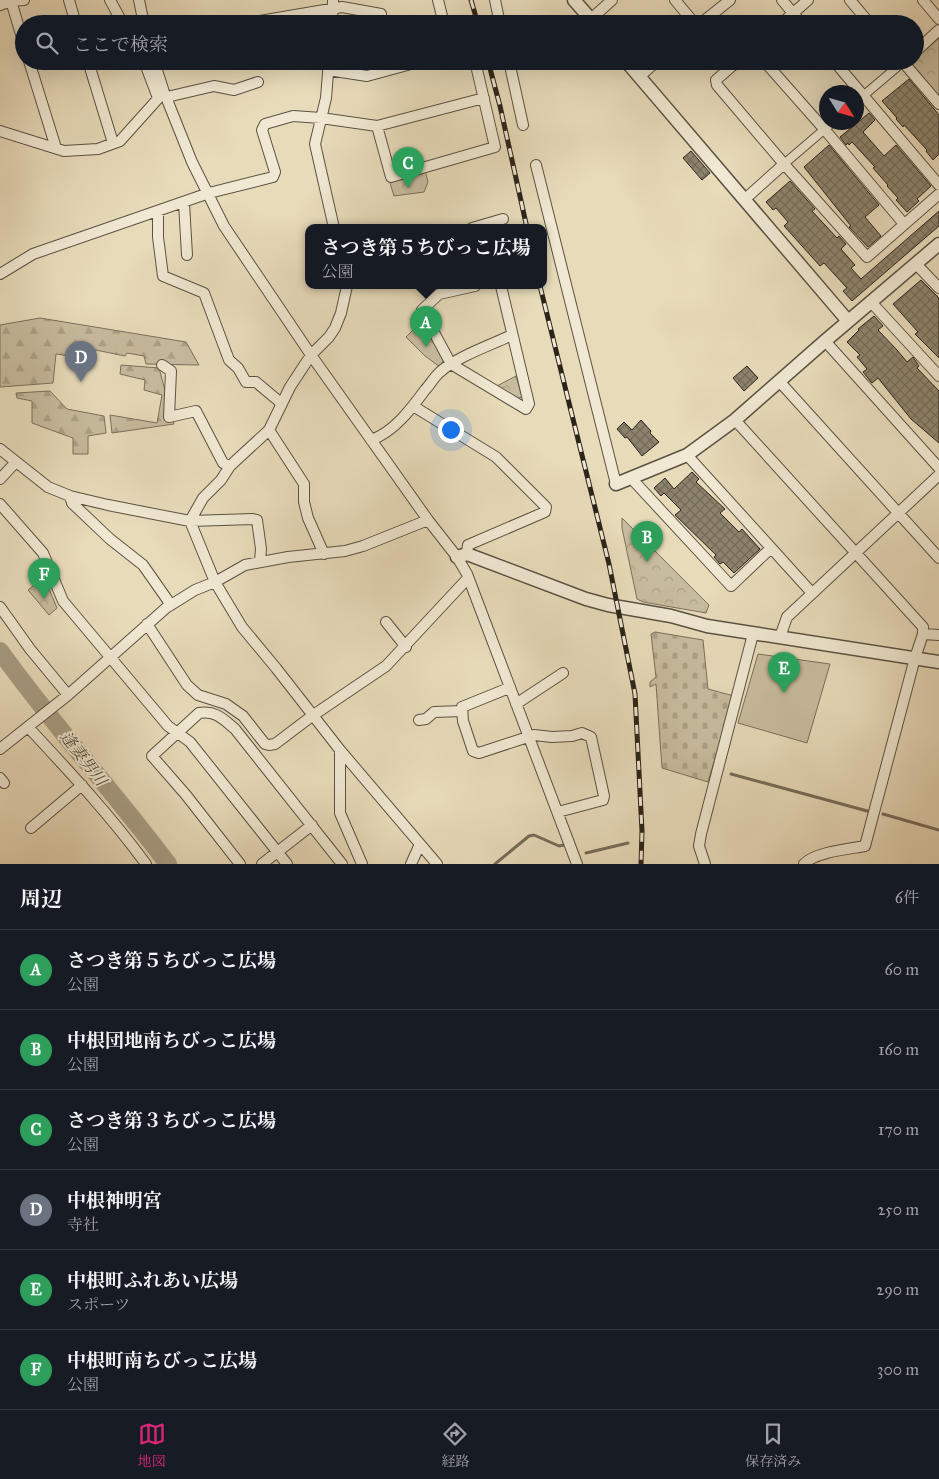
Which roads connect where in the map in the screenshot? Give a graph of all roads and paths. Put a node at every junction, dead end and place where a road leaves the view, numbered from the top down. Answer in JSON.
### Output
{"nodes":[{"id":1,"x":24,"y":0,"type":"edge"},
{"id":2,"x":69,"y":0,"type":"edge"},
{"id":3,"x":110,"y":0,"type":"edge"},
{"id":4,"x":139,"y":0,"type":"edge"},
{"id":5,"x":438,"y":0,"type":"edge"},
{"id":6,"x":495,"y":0,"type":"edge"},
{"id":7,"x":574,"y":0,"type":"edge"},
{"id":8,"x":612,"y":0,"type":"edge"},
{"id":9,"x":675,"y":0,"type":"edge"},
{"id":10,"x":730,"y":0,"type":"edge"},
{"id":11,"x":782,"y":0,"type":"edge"},
{"id":12,"x":808,"y":0,"type":"edge"},
{"id":13,"x":850,"y":0,"type":"edge"},
{"id":14,"x":923,"y":0,"type":"edge"},
{"id":15,"x":11,"y":1,"type":"junction"},
{"id":16,"x":333,"y":4,"type":"edge"},
{"id":17,"x":0,"y":5,"type":"edge"},
{"id":18,"x":793,"y":13,"type":"joint"},
{"id":19,"x":15,"y":15,"type":"edge"},
{"id":20,"x":73,"y":15,"type":"edge"},
{"id":21,"x":118,"y":15,"type":"edge"},
{"id":22,"x":142,"y":15,"type":"edge"},
{"id":23,"x":286,"y":15,"type":"edge"},
{"id":24,"x":382,"y":15,"type":"edge"},
{"id":25,"x":442,"y":15,"type":"edge"},
{"id":26,"x":498,"y":15,"type":"edge"},
{"id":27,"x":588,"y":15,"type":"edge"},
{"id":28,"x":598,"y":15,"type":"edge"},
{"id":29,"x":688,"y":15,"type":"edge"},
{"id":30,"x":711,"y":15,"type":"edge"},
{"id":31,"x":862,"y":15,"type":"edge"},
{"id":32,"x":939,"y":19,"type":"edge"},
{"id":33,"x":939,"y":30,"type":"edge"},
{"id":34,"x":924,"y":44,"type":"edge"},
{"id":35,"x":32,"y":70,"type":"edge"},
{"id":36,"x":91,"y":70,"type":"edge"},
{"id":37,"x":149,"y":70,"type":"edge"},
{"id":38,"x":156,"y":70,"type":"edge"},
{"id":39,"x":329,"y":70,"type":"edge"},
{"id":40,"x":344,"y":70,"type":"edge"},
{"id":41,"x":389,"y":70,"type":"edge"},
{"id":42,"x":477,"y":70,"type":"edge"},
{"id":43,"x":511,"y":70,"type":"edge"},
{"id":44,"x":633,"y":70,"type":"edge"},
{"id":45,"x":647,"y":70,"type":"edge"},
{"id":46,"x":728,"y":70,"type":"edge"},
{"id":47,"x":772,"y":70,"type":"edge"},
{"id":48,"x":840,"y":70,"type":"edge"},
{"id":49,"x":894,"y":70,"type":"edge"},
{"id":50,"x":910,"y":70,"type":"edge"},
{"id":51,"x":639,"y":77,"type":"junction"},
{"id":52,"x":258,"y":82,"type":"dead end"},
{"id":53,"x":850,"y":85,"type":"edge"},
{"id":54,"x":163,"y":96,"type":"junction"},
{"id":55,"x":864,"y":96,"type":"edge"},
{"id":56,"x":484,"y":98,"type":"junction"},
{"id":57,"x":864,"y":103,"type":"edge"},
{"id":58,"x":939,"y":104,"type":"edge"},
{"id":59,"x":322,"y":118,"type":"junction"},
{"id":60,"x":819,"y":123,"type":"edge"},
{"id":61,"x":523,"y":125,"type":"dead end"},
{"id":62,"x":377,"y":126,"type":"junction"},
{"id":63,"x":825,"y":130,"type":"joint"},
{"id":64,"x":0,"y":131,"type":"edge"},
{"id":65,"x":113,"y":143,"type":"junction"},
{"id":66,"x":56,"y":148,"type":"junction"},
{"id":67,"x":784,"y":164,"type":"junction"},
{"id":68,"x":536,"y":165,"type":"dead end"},
{"id":69,"x":939,"y":185,"type":"edge"},
{"id":70,"x":208,"y":193,"type":"junction"},
{"id":71,"x":939,"y":194,"type":"edge"},
{"id":72,"x":744,"y":200,"type":"junction"},
{"id":73,"x":184,"y":203,"type":"junction"},
{"id":74,"x":158,"y":212,"type":"junction"},
{"id":75,"x":503,"y":219,"type":"dead end"},
{"id":76,"x":333,"y":224,"type":"edge"},
{"id":77,"x":486,"y":224,"type":"edge"},
{"id":78,"x":904,"y":224,"type":"junction"},
{"id":79,"x":939,"y":244,"type":"edge"},
{"id":80,"x":187,"y":255,"type":"dead end"},
{"id":81,"x":916,"y":264,"type":"junction"},
{"id":82,"x":0,"y":274,"type":"edge"},
{"id":83,"x":939,"y":288,"type":"edge"},
{"id":84,"x":346,"y":289,"type":"edge"},
{"id":85,"x":462,"y":289,"type":"edge"},
{"id":86,"x":502,"y":289,"type":"edge"},
{"id":87,"x":871,"y":302,"type":"junction"},
{"id":88,"x":848,"y":321,"type":"junction"},
{"id":89,"x":512,"y":335,"type":"junction"},
{"id":90,"x":825,"y":341,"type":"junction"},
{"id":91,"x":311,"y":355,"type":"junction"},
{"id":92,"x":450,"y":364,"type":"junction"},
{"id":93,"x":162,"y":365,"type":"dead end"},
{"id":94,"x":939,"y":376,"type":"edge"},
{"id":95,"x":779,"y":381,"type":"junction"},
{"id":96,"x":281,"y":403,"type":"junction"},
{"id":97,"x":413,"y":406,"type":"junction"},
{"id":98,"x":735,"y":420,"type":"junction"},
{"id":99,"x":269,"y":430,"type":"junction"},
{"id":100,"x":371,"y":440,"type":"junction"},
{"id":101,"x":0,"y":449,"type":"edge"},
{"id":102,"x":688,"y":455,"type":"junction"},
{"id":103,"x":16,"y":462,"type":"junction"},
{"id":104,"x":230,"y":466,"type":"junction"},
{"id":105,"x":939,"y":468,"type":"edge"},
{"id":106,"x":939,"y":475,"type":"edge"},
{"id":107,"x":631,"y":478,"type":"junction"},
{"id":108,"x":0,"y":479,"type":"edge"},
{"id":109,"x":616,"y":484,"type":"joint"},
{"id":110,"x":70,"y":496,"type":"junction"},
{"id":111,"x":0,"y":504,"type":"edge"},
{"id":112,"x":899,"y":512,"type":"junction"},
{"id":113,"x":428,"y":520,"type":"junction"},
{"id":114,"x":190,"y":521,"type":"junction"},
{"id":115,"x":771,"y":548,"type":"junction"},
{"id":116,"x":857,"y":553,"type":"junction"},
{"id":117,"x":324,"y":554,"type":"junction"},
{"id":118,"x":462,"y":555,"type":"junction"},
{"id":119,"x":939,"y":558,"type":"edge"},
{"id":120,"x":260,"y":562,"type":"junction"},
{"id":121,"x":468,"y":578,"type":"junction"},
{"id":122,"x":215,"y":582,"type":"junction"},
{"id":123,"x":812,"y":593,"type":"junction"},
{"id":124,"x":170,"y":605,"type":"junction"},
{"id":125,"x":0,"y":607,"type":"edge"},
{"id":126,"x":386,"y":622,"type":"dead end"},
{"id":127,"x":146,"y":624,"type":"junction"},
{"id":128,"x":753,"y":634,"type":"junction"},
{"id":129,"x":922,"y":634,"type":"junction"},
{"id":130,"x":939,"y":635,"type":"edge"},
{"id":131,"x":780,"y":637,"type":"junction"},
{"id":132,"x":406,"y":647,"type":"junction"},
{"id":133,"x":110,"y":656,"type":"junction"},
{"id":134,"x":915,"y":658,"type":"junction"},
{"id":135,"x":939,"y":662,"type":"edge"},
{"id":136,"x":564,"y":673,"type":"dead end"},
{"id":137,"x":509,"y":688,"type":"junction"},
{"id":138,"x":66,"y":696,"type":"junction"},
{"id":139,"x":516,"y":704,"type":"junction"},
{"id":140,"x":462,"y":712,"type":"junction"},
{"id":141,"x":312,"y":716,"type":"junction"},
{"id":142,"x":419,"y":720,"type":"dead end"},
{"id":143,"x":30,"y":725,"type":"junction"},
{"id":144,"x":178,"y":733,"type":"junction"},
{"id":145,"x":529,"y":736,"type":"junction"},
{"id":146,"x":0,"y":749,"type":"edge"},
{"id":147,"x":340,"y":750,"type":"junction"},
{"id":148,"x":82,"y":785,"type":"junction"},
{"id":149,"x":558,"y":812,"type":"junction"},
{"id":150,"x":312,"y":825,"type":"junction"},
{"id":151,"x":31,"y":828,"type":"dead end"},
{"id":152,"x":420,"y":844,"type":"junction"},
{"id":153,"x":278,"y":852,"type":"junction"},
{"id":154,"x":146,"y":864,"type":"edge"},
{"id":155,"x":240,"y":864,"type":"edge"},
{"id":156,"x":262,"y":864,"type":"edge"},
{"id":157,"x":287,"y":864,"type":"edge"},
{"id":158,"x":342,"y":864,"type":"edge"},
{"id":159,"x":362,"y":864,"type":"edge"},
{"id":160,"x":411,"y":864,"type":"edge"},
{"id":161,"x":437,"y":864,"type":"edge"},
{"id":162,"x":578,"y":864,"type":"edge"},
{"id":163,"x":705,"y":864,"type":"edge"},
{"id":164,"x":804,"y":864,"type":"edge"}],
"edges":[{"from":1,"to":15,"type":"street"},
{"from":2,"to":20,"type":"street"},
{"from":3,"to":21,"type":"street"},
{"from":4,"to":22,"type":"street"},
{"from":5,"to":25,"type":"street"},
{"from":6,"to":26,"type":"street"},
{"from":7,"to":27,"type":"street"},
{"from":8,"to":28,"type":"street"},
{"from":9,"to":29,"type":"street"},
{"from":10,"to":30,"type":"street"},
{"from":11,"to":18,"type":"street"},
{"from":12,"to":18,"type":"street"},
{"from":13,"to":31,"type":"street"},
{"from":14,"to":32,"type":"street"},
{"from":15,"to":17,"type":"street"},
{"from":15,"to":19,"type":"street"},
{"from":16,"to":23,"type":"street"},
{"from":16,"to":24,"type":"street"},
{"from":33,"to":34,"type":"street"},
{"from":35,"to":66,"type":"street"},
{"from":36,"to":65,"type":"street"},
{"from":37,"to":54,"type":"street"},
{"from":38,"to":54,"type":"street"},
{"from":39,"to":59,"type":"street"},
{"from":40,"to":41,"type":"street"},
{"from":42,"to":56,"type":"street"},
{"from":43,"to":61,"type":"street"},
{"from":44,"to":51,"type":"street"},
{"from":45,"to":51,"type":"street"},
{"from":46,"to":67,"type":"street"},
{"from":47,"to":60,"type":"street"},
{"from":48,"to":53,"type":"street"},
{"from":49,"to":55,"type":"street"},
{"from":50,"to":58,"type":"street"},
{"from":51,"to":72,"type":"street"},
{"from":52,"to":54,"type":"street"},
{"from":54,"to":65,"type":"street"},
{"from":54,"to":70,"type":"street"},
{"from":56,"to":62,"type":"street"},
{"from":56,"to":62,"type":"street"},
{"from":57,"to":69,"type":"street"},
{"from":59,"to":62,"type":"street"},
{"from":59,"to":70,"type":"street"},
{"from":59,"to":76,"type":"street"},
{"from":63,"to":67,"type":"street"},
{"from":63,"to":78,"type":"street"},
{"from":64,"to":66,"type":"street"},
{"from":65,"to":66,"type":"street"},
{"from":67,"to":72,"type":"street"},
{"from":67,"to":78,"type":"street"},
{"from":68,"to":109,"type":"street"},
{"from":70,"to":73,"type":"street"},
{"from":70,"to":91,"type":"street"},
{"from":71,"to":78,"type":"street"},
{"from":72,"to":88,"type":"street"},
{"from":73,"to":74,"type":"street"},
{"from":73,"to":80,"type":"street"},
{"from":74,"to":82,"type":"street"},
{"from":74,"to":96,"type":"street"},
{"from":75,"to":77,"type":"street"},
{"from":79,"to":81,"type":"street"},
{"from":81,"to":83,"type":"street"},
{"from":81,"to":87,"type":"street"},
{"from":84,"to":91,"type":"street"},
{"from":85,"to":92,"type":"street"},
{"from":86,"to":89,"type":"street"},
{"from":87,"to":88,"type":"street"},
{"from":87,"to":94,"type":"street"},
{"from":88,"to":90,"type":"street"},
{"from":89,"to":92,"type":"street"},
{"from":89,"to":92,"type":"street"},
{"from":90,"to":95,"type":"street"},
{"from":90,"to":105,"type":"street"},
{"from":91,"to":96,"type":"street"},
{"from":91,"to":100,"type":"street"},
{"from":92,"to":97,"type":"street"},
{"from":93,"to":104,"type":"street"},
{"from":95,"to":98,"type":"street"},
{"from":95,"to":112,"type":"street"},
{"from":96,"to":99,"type":"street"},
{"from":97,"to":100,"type":"street"},
{"from":97,"to":118,"type":"street"},
{"from":98,"to":102,"type":"street"},
{"from":98,"to":116,"type":"street"},
{"from":99,"to":104,"type":"street"},
{"from":99,"to":117,"type":"street"},
{"from":100,"to":113,"type":"street"},
{"from":101,"to":103,"type":"street"},
{"from":102,"to":107,"type":"street"},
{"from":102,"to":115,"type":"street"},
{"from":103,"to":108,"type":"street"},
{"from":103,"to":110,"type":"street"},
{"from":104,"to":114,"type":"street"},
{"from":106,"to":112,"type":"street"},
{"from":107,"to":109,"type":"street"},
{"from":107,"to":115,"type":"street"},
{"from":110,"to":114,"type":"street"},
{"from":110,"to":124,"type":"street"},
{"from":111,"to":133,"type":"street"},
{"from":112,"to":116,"type":"street"},
{"from":112,"to":119,"type":"street"},
{"from":113,"to":117,"type":"street"},
{"from":113,"to":118,"type":"street"},
{"from":114,"to":120,"type":"street"},
{"from":114,"to":122,"type":"street"},
{"from":115,"to":123,"type":"street"},
{"from":116,"to":123,"type":"street"},
{"from":116,"to":129,"type":"street"},
{"from":117,"to":120,"type":"street"},
{"from":118,"to":121,"type":"street"},
{"from":118,"to":128,"type":"street"},
{"from":120,"to":122,"type":"street"},
{"from":121,"to":132,"type":"street"},
{"from":121,"to":137,"type":"street"},
{"from":122,"to":124,"type":"street"},
{"from":122,"to":141,"type":"street"},
{"from":123,"to":131,"type":"street"},
{"from":124,"to":127,"type":"street"},
{"from":125,"to":138,"type":"street"},
{"from":126,"to":132,"type":"street"},
{"from":127,"to":133,"type":"street"},
{"from":127,"to":141,"type":"street"},
{"from":128,"to":131,"type":"street"},
{"from":128,"to":163,"type":"street"},
{"from":129,"to":130,"type":"street"},
{"from":129,"to":134,"type":"street"},
{"from":131,"to":134,"type":"street"},
{"from":132,"to":141,"type":"street"},
{"from":133,"to":138,"type":"street"},
{"from":133,"to":144,"type":"street"},
{"from":134,"to":135,"type":"street"},
{"from":134,"to":164,"type":"street"},
{"from":136,"to":139,"type":"street"},
{"from":137,"to":139,"type":"street"},
{"from":137,"to":140,"type":"street"},
{"from":138,"to":143,"type":"street"},
{"from":139,"to":145,"type":"street"},
{"from":140,"to":142,"type":"street"},
{"from":140,"to":145,"type":"street"},
{"from":141,"to":147,"type":"street"},
{"from":143,"to":146,"type":"street"},
{"from":143,"to":148,"type":"street"},
{"from":144,"to":150,"type":"street"},
{"from":144,"to":153,"type":"street"},
{"from":144,"to":155,"type":"street"},
{"from":145,"to":149,"type":"street"},
{"from":145,"to":149,"type":"street"},
{"from":147,"to":152,"type":"street"},
{"from":147,"to":159,"type":"street"},
{"from":148,"to":151,"type":"street"},
{"from":148,"to":154,"type":"street"},
{"from":149,"to":162,"type":"street"},
{"from":150,"to":153,"type":"street"},
{"from":150,"to":158,"type":"street"},
{"from":152,"to":160,"type":"street"},
{"from":152,"to":161,"type":"street"},
{"from":153,"to":156,"type":"street"},
{"from":153,"to":157,"type":"street"}]}
